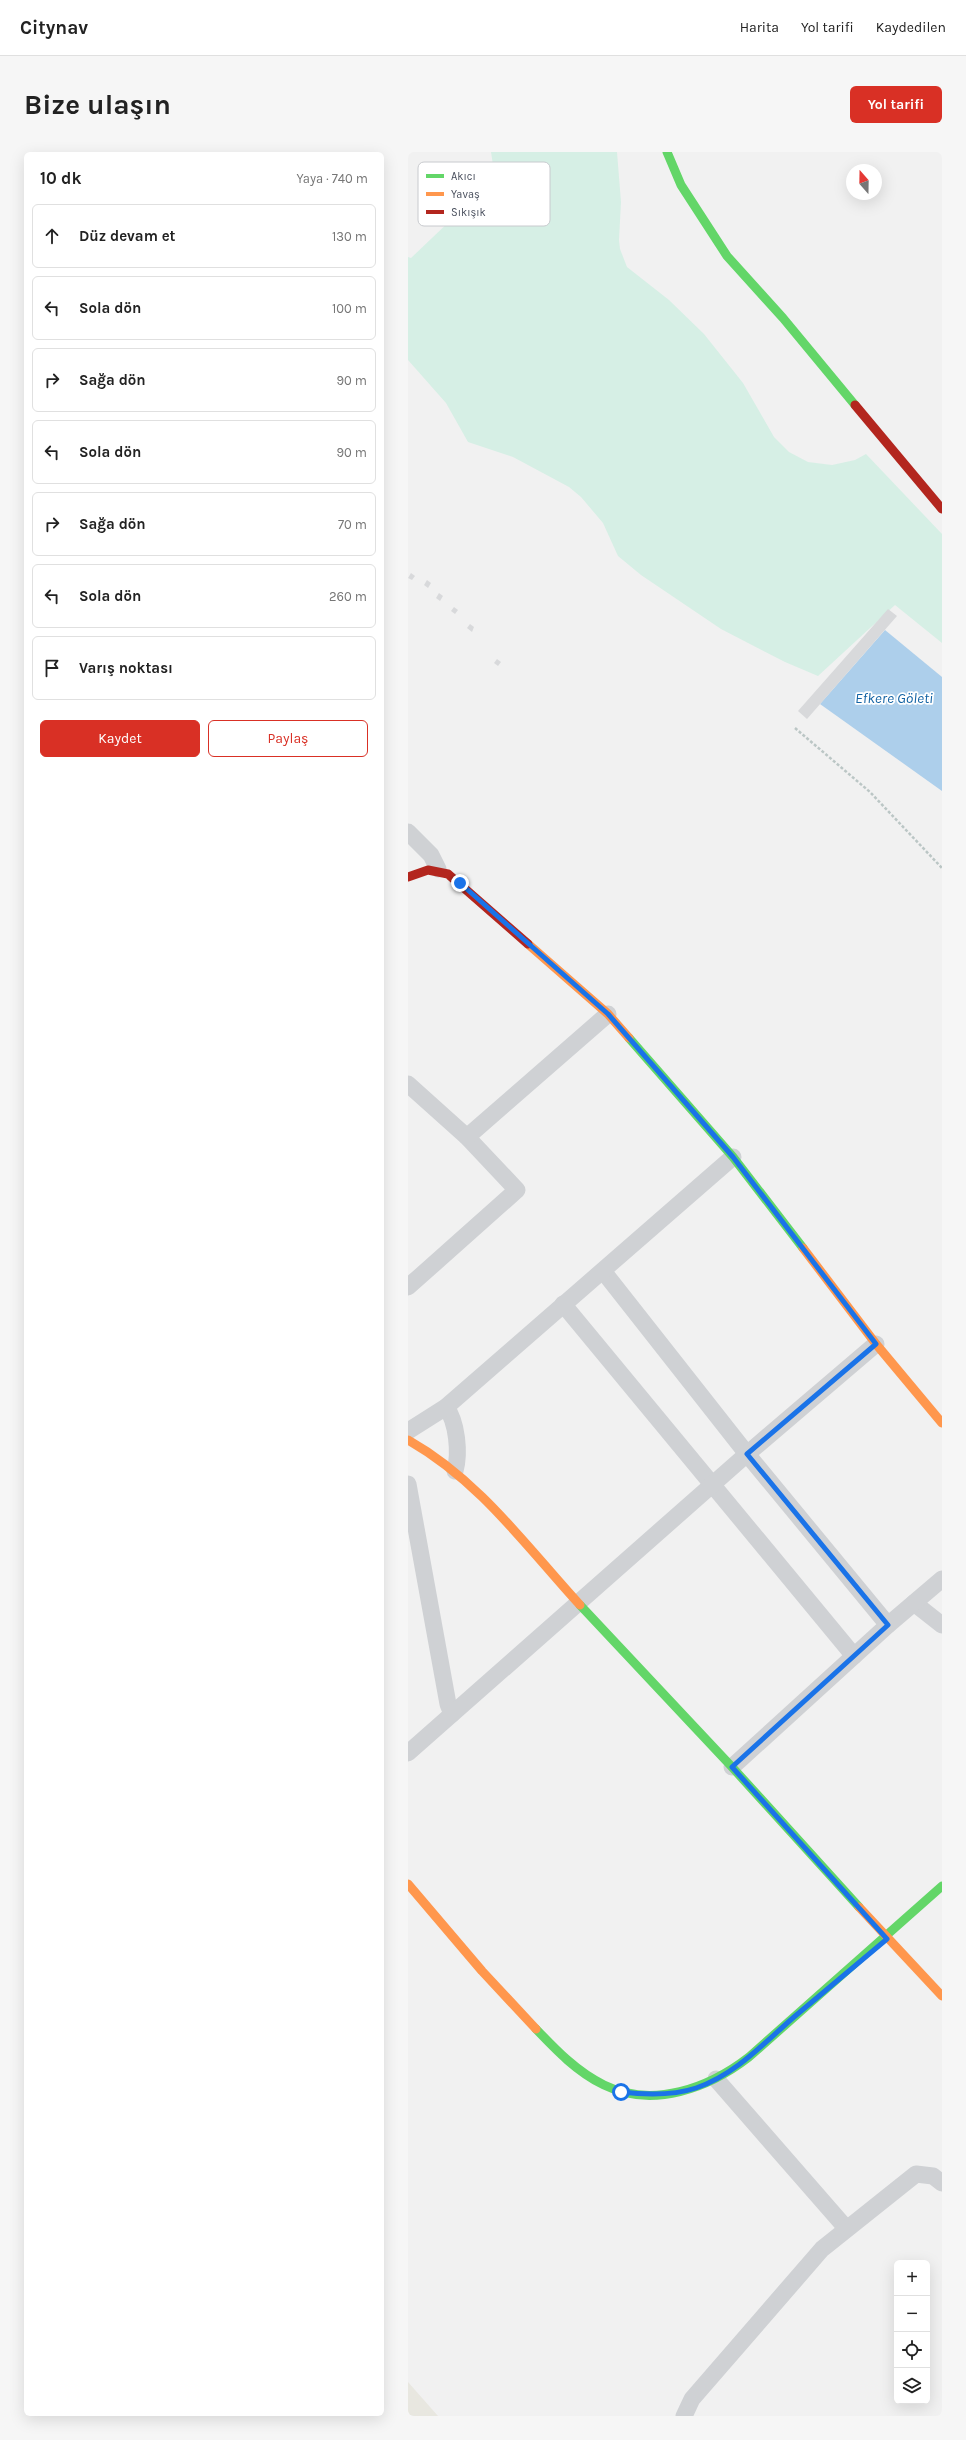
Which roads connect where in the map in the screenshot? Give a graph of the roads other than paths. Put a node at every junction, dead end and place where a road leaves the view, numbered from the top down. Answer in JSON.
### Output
{"nodes":[{"id":1,"x":667,"y":152,"type":"edge"},
{"id":2,"x":942,"y":509,"type":"edge"},
{"id":3,"x":408,"y":832,"type":"edge"},
{"id":4,"x":438,"y":869,"type":"junction"},
{"id":5,"x":408,"y":877,"type":"edge"},
{"id":6,"x":608,"y":1014,"type":"junction"},
{"id":7,"x":408,"y":1084,"type":"edge"},
{"id":8,"x":467,"y":1137,"type":"junction"},
{"id":9,"x":733,"y":1157,"type":"junction"},
{"id":10,"x":603,"y":1271,"type":"junction"},
{"id":11,"x":408,"y":1287,"type":"edge"},
{"id":12,"x":563,"y":1304,"type":"junction"},
{"id":13,"x":876,"y":1344,"type":"junction"},
{"id":14,"x":446,"y":1407,"type":"junction"},
{"id":15,"x":942,"y":1423,"type":"edge"},
{"id":16,"x":408,"y":1431,"type":"edge"},
{"id":17,"x":408,"y":1440,"type":"edge"},
{"id":18,"x":747,"y":1454,"type":"junction"},
{"id":19,"x":455,"y":1471,"type":"junction"},
{"id":20,"x":408,"y":1484,"type":"edge"},
{"id":21,"x":711,"y":1486,"type":"junction"},
{"id":22,"x":942,"y":1579,"type":"edge"},
{"id":23,"x":914,"y":1603,"type":"junction"},
{"id":24,"x":579,"y":1604,"type":"junction"},
{"id":25,"x":888,"y":1625,"type":"junction"},
{"id":26,"x":942,"y":1625,"type":"edge"},
{"id":27,"x":854,"y":1656,"type":"junction"},
{"id":28,"x":452,"y":1714,"type":"junction"},
{"id":29,"x":408,"y":1753,"type":"edge"},
{"id":30,"x":732,"y":1767,"type":"junction"},
{"id":31,"x":408,"y":1884,"type":"edge"},
{"id":32,"x":942,"y":1886,"type":"edge"},
{"id":33,"x":887,"y":1939,"type":"junction"},
{"id":34,"x":942,"y":1996,"type":"edge"},
{"id":35,"x":716,"y":2079,"type":"junction"},
{"id":36,"x":942,"y":2183,"type":"edge"},
{"id":37,"x":846,"y":2228,"type":"junction"},
{"id":38,"x":684,"y":2416,"type":"edge"}],
"edges":[{"from":1,"to":2,"type":"street"},
{"from":3,"to":4,"type":"street"},
{"from":4,"to":5,"type":"street"},
{"from":4,"to":6,"type":"street"},
{"from":6,"to":8,"type":"street"},
{"from":6,"to":9,"type":"street"},
{"from":7,"to":8,"type":"street"},
{"from":8,"to":11,"type":"street"},
{"from":9,"to":10,"type":"street"},
{"from":9,"to":13,"type":"street"},
{"from":10,"to":12,"type":"street"},
{"from":10,"to":18,"type":"street"},
{"from":12,"to":14,"type":"street"},
{"from":12,"to":21,"type":"street"},
{"from":13,"to":15,"type":"street"},
{"from":13,"to":18,"type":"street"},
{"from":14,"to":16,"type":"street"},
{"from":14,"to":19,"type":"street"},
{"from":17,"to":19,"type":"street"},
{"from":18,"to":21,"type":"street"},
{"from":18,"to":25,"type":"street"},
{"from":19,"to":24,"type":"street"},
{"from":20,"to":28,"type":"street"},
{"from":21,"to":24,"type":"street"},
{"from":21,"to":27,"type":"street"},
{"from":22,"to":23,"type":"street"},
{"from":23,"to":25,"type":"street"},
{"from":23,"to":26,"type":"street"},
{"from":24,"to":28,"type":"street"},
{"from":24,"to":30,"type":"street"},
{"from":25,"to":27,"type":"street"},
{"from":27,"to":30,"type":"street"},
{"from":28,"to":29,"type":"street"},
{"from":30,"to":33,"type":"street"},
{"from":31,"to":35,"type":"street"},
{"from":32,"to":33,"type":"street"},
{"from":33,"to":34,"type":"street"},
{"from":33,"to":35,"type":"street"},
{"from":35,"to":37,"type":"street"},
{"from":36,"to":37,"type":"street"},
{"from":37,"to":38,"type":"street"}]}
